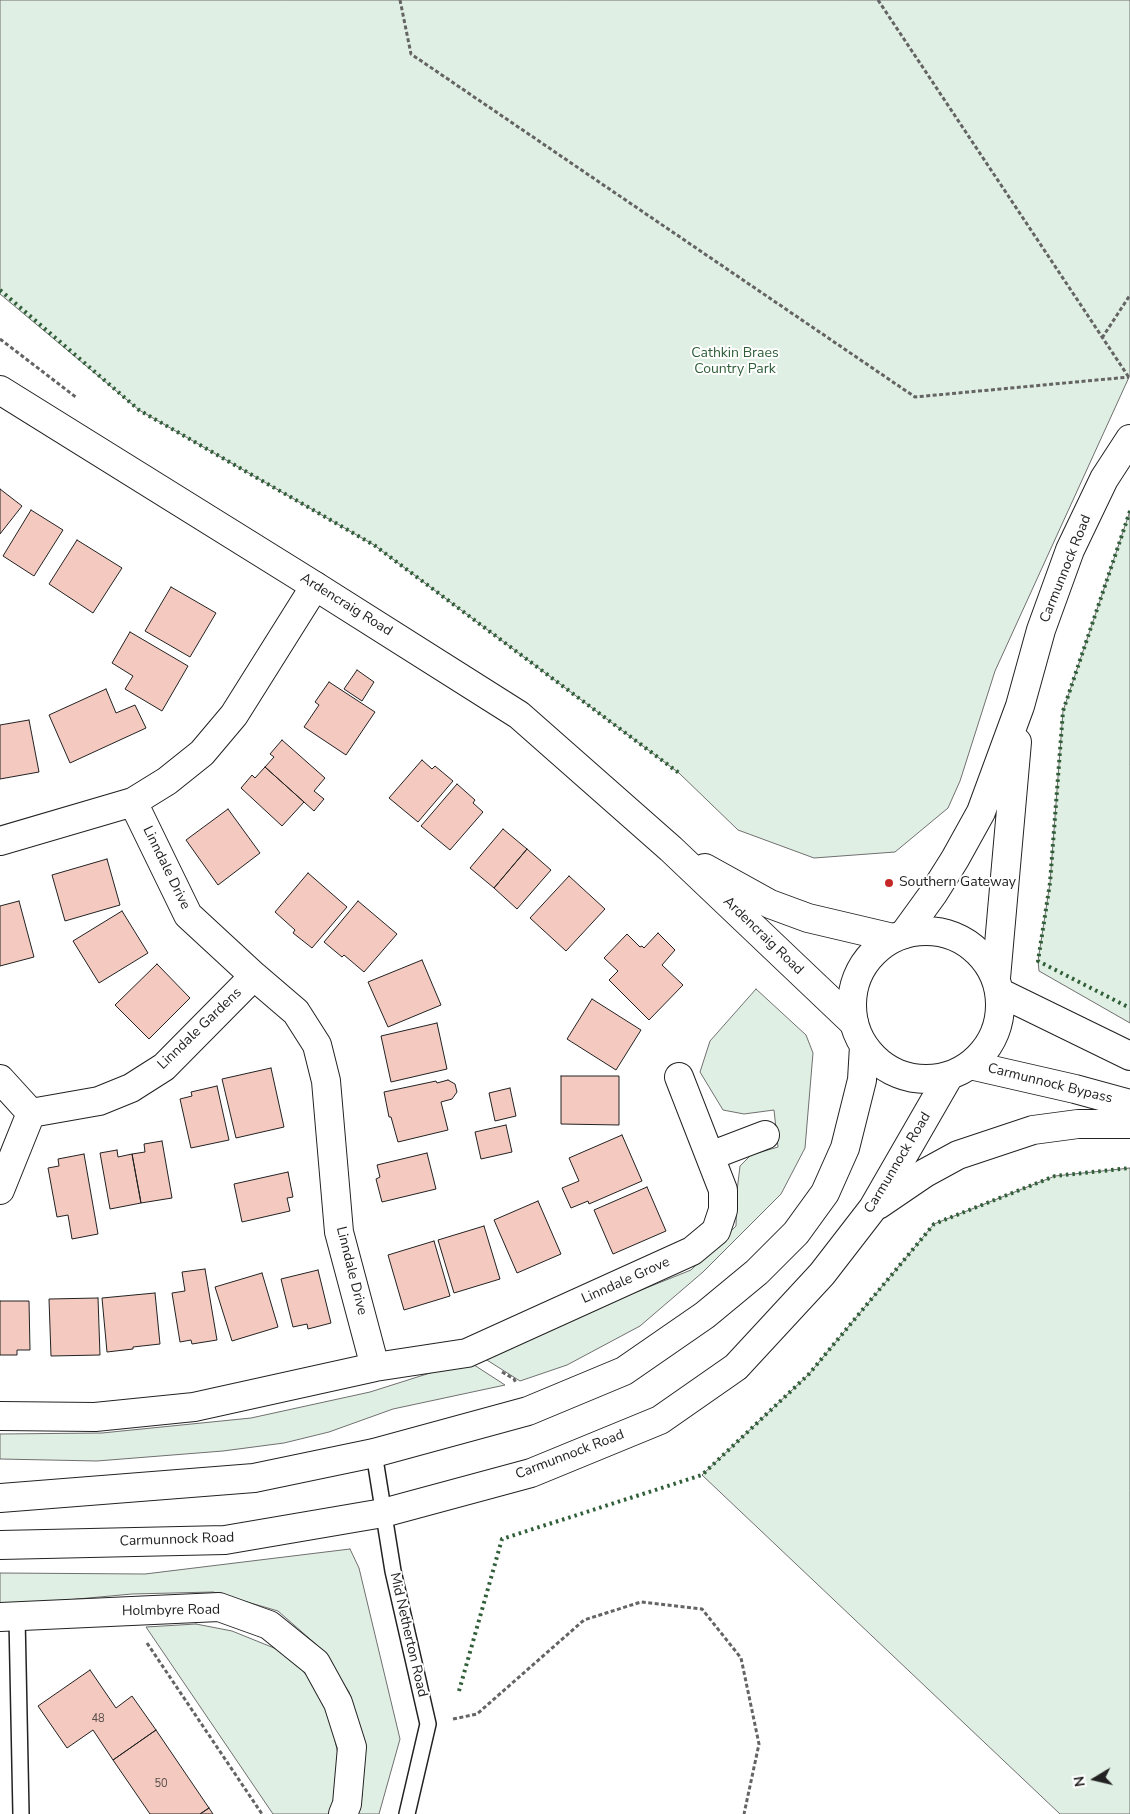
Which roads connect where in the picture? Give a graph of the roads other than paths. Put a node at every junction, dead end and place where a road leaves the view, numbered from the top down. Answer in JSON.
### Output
{"nodes":[{"id":1,"x":0,"y":390,"type":"edge"},
{"id":2,"x":1130,"y":439,"type":"edge"},
{"id":3,"x":315,"y":586,"type":"junction"},
{"id":4,"x":1020,"y":706,"type":"junction"},
{"id":5,"x":133,"y":802,"type":"junction"},
{"id":6,"x":0,"y":841,"type":"edge"},
{"id":7,"x":671,"y":849,"type":"junction"},
{"id":8,"x":898,"y":936,"type":"junction"},
{"id":9,"x":254,"y":976,"type":"junction"},
{"id":10,"x":998,"y":985,"type":"junction"},
{"id":11,"x":859,"y":1034,"type":"junction"},
{"id":12,"x":1130,"y":1056,"type":"edge"},
{"id":13,"x":960,"y":1070,"type":"junction"},
{"id":14,"x":679,"y":1078,"type":"dead end"},
{"id":15,"x":0,"y":1079,"type":"edge"},
{"id":16,"x":1130,"y":1104,"type":"edge"},
{"id":17,"x":31,"y":1113,"type":"junction"},
{"id":18,"x":1130,"y":1124,"type":"edge"},
{"id":19,"x":765,"y":1135,"type":"dead end"},
{"id":20,"x":710,"y":1156,"type":"junction"},
{"id":21,"x":0,"y":1190,"type":"edge"},
{"id":22,"x":873,"y":1208,"type":"junction"},
{"id":23,"x":375,"y":1367,"type":"junction"},
{"id":24,"x":0,"y":1416,"type":"edge"},
{"id":25,"x":374,"y":1454,"type":"junction"},
{"id":26,"x":0,"y":1498,"type":"edge"},
{"id":27,"x":383,"y":1513,"type":"junction"},
{"id":28,"x":0,"y":1545,"type":"edge"},
{"id":29,"x":9,"y":1617,"type":"edge"},
{"id":30,"x":21,"y":1814,"type":"edge"},
{"id":31,"x":343,"y":1814,"type":"edge"},
{"id":32,"x":407,"y":1814,"type":"edge"}],
"edges":[{"from":1,"to":3,"type":"street","name":"Ardencraig Road"},
{"from":2,"to":4,"type":"street","name":"Carmunnock Road"},
{"from":3,"to":5,"type":"street"},
{"from":3,"to":7,"type":"street","name":"Ardencraig Road"},
{"from":4,"to":8,"type":"street","name":"Carmunnock Road"},
{"from":4,"to":10,"type":"street","name":"Carmunnock Road"},
{"from":5,"to":6,"type":"street"},
{"from":5,"to":9,"type":"street","name":"Linndale Drive"},
{"from":7,"to":8,"type":"street","name":"Ardencraig Road"},
{"from":7,"to":11,"type":"street","name":"Ardencraig Road"},
{"from":8,"to":10,"type":"street"},
{"from":8,"to":11,"type":"street"},
{"from":9,"to":17,"type":"street","name":"Linndale Gardens"},
{"from":9,"to":23,"type":"street","name":"Linndale Drive"},
{"from":10,"to":12,"type":"street"},
{"from":10,"to":13,"type":"street"},
{"from":11,"to":13,"type":"street"},
{"from":11,"to":25,"type":"street"},
{"from":13,"to":16,"type":"street","name":"Carmunnock Bypass"},
{"from":13,"to":22,"type":"street","name":"Carmunnock Road"},
{"from":14,"to":20,"type":"street","name":"Linndale Grove"},
{"from":15,"to":17,"type":"street"},
{"from":17,"to":21,"type":"street"},
{"from":18,"to":22,"type":"street"},
{"from":19,"to":20,"type":"street"},
{"from":20,"to":23,"type":"street","name":"Linndale Grove"},
{"from":22,"to":27,"type":"street","name":"Carmunnock Road"},
{"from":23,"to":24,"type":"street"},
{"from":25,"to":26,"type":"street"},
{"from":25,"to":27,"type":"lane","name":"Mid Netherton Road"},
{"from":27,"to":28,"type":"street","name":"Carmunnock Road"},
{"from":27,"to":32,"type":"lane","name":"Mid Netherton Road"},
{"from":29,"to":30,"type":"lane"},
{"from":29,"to":31,"type":"street","name":"Holmbyre Road"}]}
